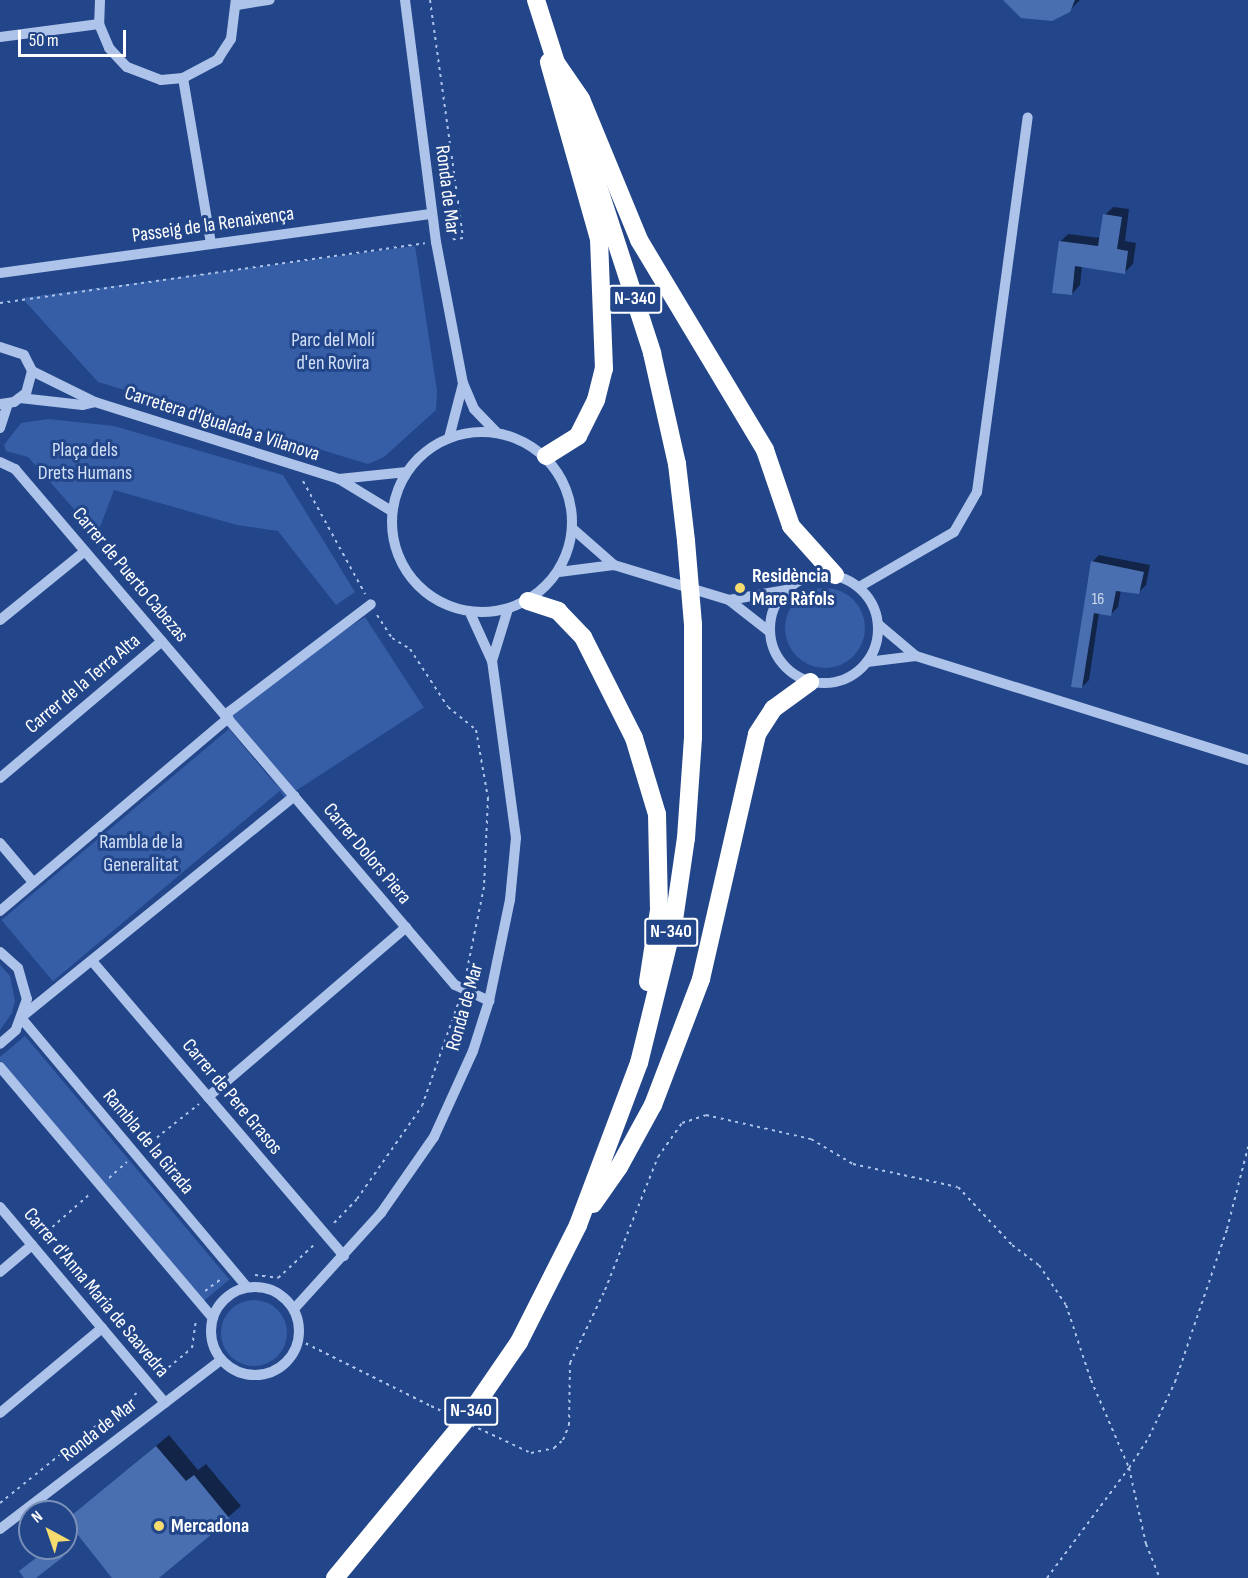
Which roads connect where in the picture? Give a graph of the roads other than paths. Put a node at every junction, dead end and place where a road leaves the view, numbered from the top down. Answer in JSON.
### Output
{"nodes":[{"id":1,"x":100,"y":0,"type":"edge"},
{"id":2,"x":270,"y":0,"type":"edge"},
{"id":3,"x":405,"y":0,"type":"edge"},
{"id":4,"x":536,"y":0,"type":"edge"},
{"id":5,"x":236,"y":3,"type":"edge"},
{"id":6,"x":99,"y":24,"type":"junction"},
{"id":7,"x":546,"y":30,"type":"junction"},
{"id":8,"x":0,"y":37,"type":"edge"},
{"id":9,"x":557,"y":64,"type":"junction"},
{"id":10,"x":183,"y":78,"type":"junction"},
{"id":11,"x":1028,"y":117,"type":"dead end"},
{"id":12,"x":432,"y":214,"type":"junction"},
{"id":13,"x":211,"y":243,"type":"junction"},
{"id":14,"x":0,"y":273,"type":"edge"},
{"id":15,"x":0,"y":347,"type":"edge"},
{"id":16,"x":32,"y":371,"type":"junction"},
{"id":17,"x":463,"y":383,"type":"junction"},
{"id":18,"x":20,"y":398,"type":"junction"},
{"id":19,"x":95,"y":402,"type":"junction"},
{"id":20,"x":4,"y":404,"type":"edge"},
{"id":21,"x":0,"y":428,"type":"edge"},
{"id":22,"x":496,"y":432,"type":"junction"},
{"id":23,"x":449,"y":438,"type":"junction"},
{"id":24,"x":546,"y":456,"type":"junction"},
{"id":25,"x":0,"y":462,"type":"edge"},
{"id":26,"x":407,"y":472,"type":"junction"},
{"id":27,"x":339,"y":479,"type":"junction"},
{"id":28,"x":390,"y":510,"type":"junction"},
{"id":29,"x":573,"y":529,"type":"junction"},
{"id":30,"x":85,"y":551,"type":"junction"},
{"id":31,"x":614,"y":565,"type":"junction"},
{"id":32,"x":559,"y":572,"type":"junction"},
{"id":33,"x":835,"y":575,"type":"junction"},
{"id":34,"x":859,"y":587,"type":"junction"},
{"id":35,"x":786,"y":590,"type":"junction"},
{"id":36,"x":729,"y":600,"type":"junction"},
{"id":37,"x":528,"y":601,"type":"junction"},
{"id":38,"x":371,"y":604,"type":"road end"},
{"id":39,"x":508,"y":609,"type":"junction"},
{"id":40,"x":471,"y":615,"type":"junction"},
{"id":41,"x":0,"y":620,"type":"edge"},
{"id":42,"x":879,"y":624,"type":"junction"},
{"id":43,"x":770,"y":632,"type":"junction"},
{"id":44,"x":162,"y":641,"type":"junction"},
{"id":45,"x":916,"y":656,"type":"junction"},
{"id":46,"x":492,"y":661,"type":"junction"},
{"id":47,"x":867,"y":662,"type":"junction"},
{"id":48,"x":810,"y":682,"type":"junction"},
{"id":49,"x":226,"y":716,"type":"junction"},
{"id":50,"x":1248,"y":760,"type":"edge"},
{"id":51,"x":0,"y":778,"type":"edge"},
{"id":52,"x":294,"y":796,"type":"junction"},
{"id":53,"x":0,"y":843,"type":"edge"},
{"id":54,"x":33,"y":882,"type":"junction"},
{"id":55,"x":0,"y":911,"type":"edge"},
{"id":56,"x":406,"y":927,"type":"junction"},
{"id":57,"x":0,"y":952,"type":"edge"},
{"id":58,"x":92,"y":961,"type":"junction"},
{"id":59,"x":489,"y":1001,"type":"junction"},
{"id":60,"x":23,"y":1017,"type":"junction"},
{"id":61,"x":0,"y":1044,"type":"edge"},
{"id":62,"x":0,"y":1066,"type":"edge"},
{"id":63,"x":208,"y":1097,"type":"junction"},
{"id":64,"x":0,"y":1207,"type":"edge"},
{"id":65,"x":578,"y":1225,"type":"junction"},
{"id":66,"x":32,"y":1245,"type":"junction"},
{"id":67,"x":344,"y":1256,"type":"junction"},
{"id":68,"x":0,"y":1272,"type":"edge"},
{"id":69,"x":247,"y":1287,"type":"junction"},
{"id":70,"x":294,"y":1309,"type":"junction"},
{"id":71,"x":213,"y":1318,"type":"junction"},
{"id":72,"x":102,"y":1328,"type":"junction"},
{"id":73,"x":221,"y":1360,"type":"junction"},
{"id":74,"x":165,"y":1403,"type":"junction"},
{"id":75,"x":0,"y":1413,"type":"edge"},
{"id":76,"x":0,"y":1529,"type":"edge"},
{"id":77,"x":335,"y":1578,"type":"edge"}],
"edges":[{"from":1,"to":6,"type":"street"},
{"from":2,"to":5,"type":"street"},
{"from":3,"to":12,"type":"street","name":"Ronda de Mar"},
{"from":4,"to":7,"type":"highway","number":"N-340"},
{"from":5,"to":10,"type":"street"},
{"from":6,"to":8,"type":"street"},
{"from":6,"to":10,"type":"street"},
{"from":7,"to":9,"type":"highway","number":"N-340"},
{"from":7,"to":24,"type":"highway"},
{"from":9,"to":33,"type":"highway"},
{"from":9,"to":65,"type":"highway","number":"N-340","bridge":true},
{"from":10,"to":13,"type":"street"},
{"from":11,"to":34,"type":"street"},
{"from":12,"to":13,"type":"street","name":"Passeig de la Renaixença"},
{"from":12,"to":17,"type":"street","name":"Ronda de Mar"},
{"from":13,"to":14,"type":"street","name":"Passeig de la Renaixença"},
{"from":15,"to":16,"type":"street","name":"Carretera d'Igualada a Vilanova"},
{"from":16,"to":18,"type":"street"},
{"from":16,"to":19,"type":"street","name":"Carretera d'Igualada a Vilanova"},
{"from":17,"to":22,"type":"street","name":"Ronda de Mar"},
{"from":17,"to":23,"type":"street","name":"Ronda de Mar"},
{"from":18,"to":19,"type":"street","name":"Carretera d'Igualada a Vilanova"},
{"from":18,"to":20,"type":"street"},
{"from":19,"to":27,"type":"street","name":"Carretera d'Igualada a Vilanova"},
{"from":20,"to":21,"type":"street"},
{"from":22,"to":23,"type":"street"},
{"from":22,"to":24,"type":"street"},
{"from":23,"to":26,"type":"street"},
{"from":24,"to":29,"type":"street"},
{"from":25,"to":30,"type":"street","name":"Carrer de Puerto Cabezas"},
{"from":26,"to":27,"type":"street","name":"Carretera d'Igualada a Vilanova"},
{"from":26,"to":28,"type":"street"},
{"from":27,"to":28,"type":"street","name":"Carretera d'Igualada a Vilanova"},
{"from":28,"to":40,"type":"street"},
{"from":29,"to":31,"type":"street"},
{"from":29,"to":32,"type":"street"},
{"from":30,"to":41,"type":"street"},
{"from":30,"to":44,"type":"street","name":"Carrer de Puerto Cabezas"},
{"from":31,"to":32,"type":"street"},
{"from":31,"to":36,"type":"street"},
{"from":32,"to":37,"type":"street"},
{"from":33,"to":34,"type":"street"},
{"from":33,"to":35,"type":"street"},
{"from":34,"to":42,"type":"street"},
{"from":35,"to":36,"type":"street"},
{"from":35,"to":43,"type":"street"},
{"from":36,"to":43,"type":"street"},
{"from":37,"to":39,"type":"street"},
{"from":37,"to":65,"type":"highway"},
{"from":38,"to":49,"type":"street"},
{"from":39,"to":40,"type":"street"},
{"from":39,"to":46,"type":"street","name":"Ronda de Mar"},
{"from":40,"to":46,"type":"street","name":"Ronda de Mar"},
{"from":42,"to":45,"type":"street"},
{"from":42,"to":47,"type":"street"},
{"from":43,"to":48,"type":"street"},
{"from":44,"to":49,"type":"street","name":"Carrer de Puerto Cabezas"},
{"from":44,"to":51,"type":"street","name":"Carrer de la Terra Alta"},
{"from":45,"to":47,"type":"street"},
{"from":45,"to":50,"type":"street"},
{"from":46,"to":59,"type":"street","name":"Ronda de Mar"},
{"from":47,"to":48,"type":"street"},
{"from":48,"to":65,"type":"highway"},
{"from":49,"to":52,"type":"street","name":"Carrer Dolors Piera"},
{"from":49,"to":54,"type":"street"},
{"from":52,"to":56,"type":"street","name":"Carrer Dolors Piera"},
{"from":52,"to":58,"type":"street"},
{"from":53,"to":54,"type":"street"},
{"from":54,"to":55,"type":"street"},
{"from":56,"to":59,"type":"street","name":"Carrer Dolors Piera"},
{"from":56,"to":63,"type":"street"},
{"from":57,"to":60,"type":"street"},
{"from":58,"to":60,"type":"street"},
{"from":58,"to":63,"type":"street","name":"Carrer de Pere Grasos"},
{"from":59,"to":67,"type":"street","name":"Ronda de Mar"},
{"from":60,"to":61,"type":"street"},
{"from":60,"to":69,"type":"street","name":"Rambla de la Girada"},
{"from":62,"to":71,"type":"street"},
{"from":63,"to":67,"type":"street","name":"Carrer de Pere Grasos"},
{"from":64,"to":66,"type":"street","name":"Carrer d'Anna Maria de Saavedra"},
{"from":65,"to":77,"type":"highway","number":"N-340"},
{"from":66,"to":68,"type":"street"},
{"from":66,"to":72,"type":"street","name":"Carrer d'Anna Maria de Saavedra"},
{"from":67,"to":70,"type":"street","name":"Ronda de Mar"},
{"from":69,"to":70,"type":"street"},
{"from":69,"to":71,"type":"street"},
{"from":70,"to":73,"type":"street"},
{"from":71,"to":73,"type":"street"},
{"from":72,"to":74,"type":"street","name":"Carrer d'Anna Maria de Saavedra"},
{"from":72,"to":75,"type":"street"},
{"from":73,"to":74,"type":"street","name":"Ronda de Mar"},
{"from":74,"to":76,"type":"street","name":"Ronda de Mar"}]}
